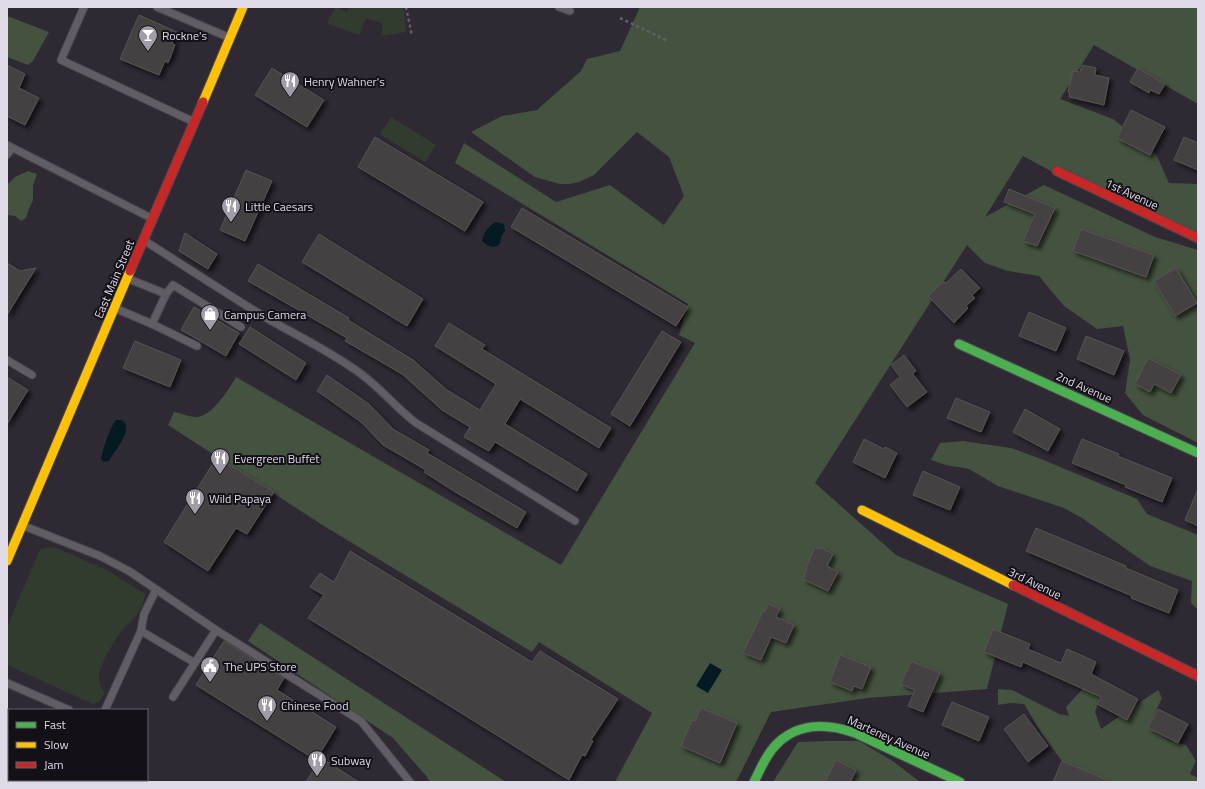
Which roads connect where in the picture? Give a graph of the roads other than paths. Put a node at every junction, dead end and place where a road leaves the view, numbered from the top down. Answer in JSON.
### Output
{"nodes":[{"id":1,"x":84,"y":7,"type":"edge"},
{"id":2,"x":157,"y":7,"type":"edge"},
{"id":3,"x":243,"y":7,"type":"edge"},
{"id":4,"x":560,"y":7,"type":"edge"},
{"id":5,"x":570,"y":11,"type":"dead end"},
{"id":6,"x":230,"y":38,"type":"junction"},
{"id":7,"x":194,"y":122,"type":"junction"},
{"id":8,"x":10,"y":147,"type":"edge"},
{"id":9,"x":7,"y":155,"type":"edge"},
{"id":10,"x":1057,"y":171,"type":"dead end"},
{"id":11,"x":153,"y":218,"type":"junction"},
{"id":12,"x":1198,"y":238,"type":"edge"},
{"id":13,"x":143,"y":240,"type":"junction"},
{"id":14,"x":127,"y":278,"type":"junction"},
{"id":15,"x":166,"y":294,"type":"junction"},
{"id":16,"x":114,"y":308,"type":"junction"},
{"id":17,"x":152,"y":324,"type":"junction"},
{"id":18,"x":241,"y":327,"type":"dead end"},
{"id":19,"x":959,"y":344,"type":"dead end"},
{"id":20,"x":197,"y":346,"type":"dead end"},
{"id":21,"x":7,"y":360,"type":"edge"},
{"id":22,"x":32,"y":375,"type":"dead end"},
{"id":23,"x":1198,"y":453,"type":"edge"},
{"id":24,"x":862,"y":510,"type":"dead end"},
{"id":25,"x":575,"y":521,"type":"dead end"},
{"id":26,"x":22,"y":525,"type":"junction"},
{"id":27,"x":10,"y":548,"type":"edge"},
{"id":28,"x":7,"y":561,"type":"edge"},
{"id":29,"x":156,"y":590,"type":"junction"},
{"id":30,"x":216,"y":630,"type":"junction"},
{"id":31,"x":141,"y":631,"type":"junction"},
{"id":32,"x":194,"y":664,"type":"junction"},
{"id":33,"x":1198,"y":676,"type":"edge"},
{"id":34,"x":7,"y":683,"type":"edge"},
{"id":35,"x":173,"y":697,"type":"dead end"},
{"id":36,"x":67,"y":709,"type":"edge"},
{"id":37,"x":105,"y":709,"type":"edge"},
{"id":38,"x":410,"y":782,"type":"edge"},
{"id":39,"x":754,"y":782,"type":"edge"},
{"id":40,"x":960,"y":782,"type":"edge"}],
"edges":[{"from":1,"to":7,"type":"lane"},
{"from":2,"to":6,"type":"lane"},
{"from":3,"to":6,"type":"street","name":"East Main Street"},
{"from":4,"to":5,"type":"lane"},
{"from":6,"to":7,"type":"street","name":"East Main Street"},
{"from":7,"to":11,"type":"street","name":"East Main Street"},
{"from":8,"to":9,"type":"lane"},
{"from":8,"to":11,"type":"lane"},
{"from":10,"to":12,"type":"street","name":"1st Avenue"},
{"from":11,"to":13,"type":"street","name":"East Main Street"},
{"from":13,"to":14,"type":"street","name":"East Main Street"},
{"from":13,"to":25,"type":"lane"},
{"from":14,"to":15,"type":"lane"},
{"from":14,"to":16,"type":"street","name":"East Main Street"},
{"from":15,"to":17,"type":"lane"},
{"from":15,"to":18,"type":"lane"},
{"from":16,"to":17,"type":"lane"},
{"from":16,"to":26,"type":"street","name":"East Main Street"},
{"from":17,"to":20,"type":"lane"},
{"from":19,"to":23,"type":"street","name":"2nd Avenue"},
{"from":21,"to":22,"type":"lane"},
{"from":24,"to":33,"type":"street","name":"3rd Avenue"},
{"from":26,"to":27,"type":"street","name":"East Main Street"},
{"from":26,"to":29,"type":"lane"},
{"from":27,"to":28,"type":"street","name":"East Main Street"},
{"from":29,"to":30,"type":"lane"},
{"from":29,"to":31,"type":"lane"},
{"from":30,"to":32,"type":"lane"},
{"from":30,"to":38,"type":"lane"},
{"from":31,"to":32,"type":"lane"},
{"from":31,"to":37,"type":"lane"},
{"from":32,"to":35,"type":"lane"},
{"from":34,"to":36,"type":"lane"},
{"from":39,"to":40,"type":"street","name":"Marteney Avenue"}]}
